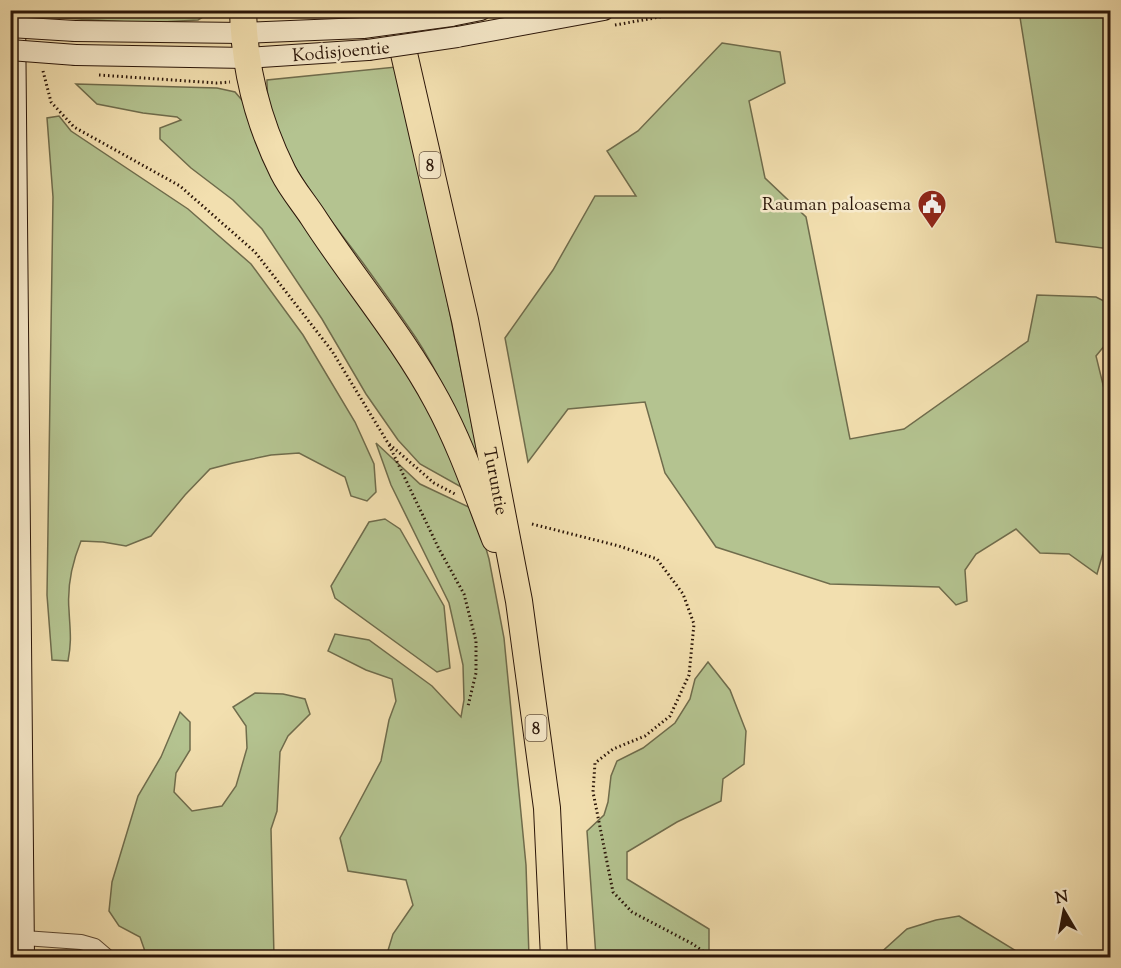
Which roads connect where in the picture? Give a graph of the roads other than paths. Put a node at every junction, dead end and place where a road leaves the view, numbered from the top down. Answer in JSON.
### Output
{"nodes":[{"id":1,"x":15,"y":10,"type":"edge"},
{"id":2,"x":394,"y":10,"type":"edge"},
{"id":3,"x":481,"y":10,"type":"edge"},
{"id":4,"x":604,"y":10,"type":"edge"},
{"id":5,"x":243,"y":22,"type":"edge"},
{"id":6,"x":12,"y":39,"type":"edge"},
{"id":7,"x":248,"y":69,"type":"junction"},
{"id":8,"x":13,"y":268,"type":"edge"},
{"id":9,"x":519,"y":601,"type":"junction"},
{"id":10,"x":24,"y":948,"type":"edge"},
{"id":11,"x":109,"y":957,"type":"edge"},
{"id":12,"x":554,"y":957,"type":"edge"}],
"edges":[{"from":1,"to":6,"type":"main road"},
{"from":2,"to":9,"type":"highway","name":"Turuntie","number":"8"},
{"from":3,"to":5,"type":"main road","name":"Kodisjoentie","bridge":true},
{"from":4,"to":7,"type":"main road","name":"Kodisjoentie","bridge":true},
{"from":5,"to":6,"type":"main road","name":"Kodisjoentie","bridge":true},
{"from":5,"to":7,"type":"highway"},
{"from":6,"to":7,"type":"main road","name":"Kodisjoentie","bridge":true},
{"from":6,"to":8,"type":"main road"},
{"from":7,"to":9,"type":"highway"},
{"from":8,"to":10,"type":"main road"},
{"from":9,"to":12,"type":"highway","name":"Turuntie","number":"8"},
{"from":10,"to":11,"type":"street"}]}
